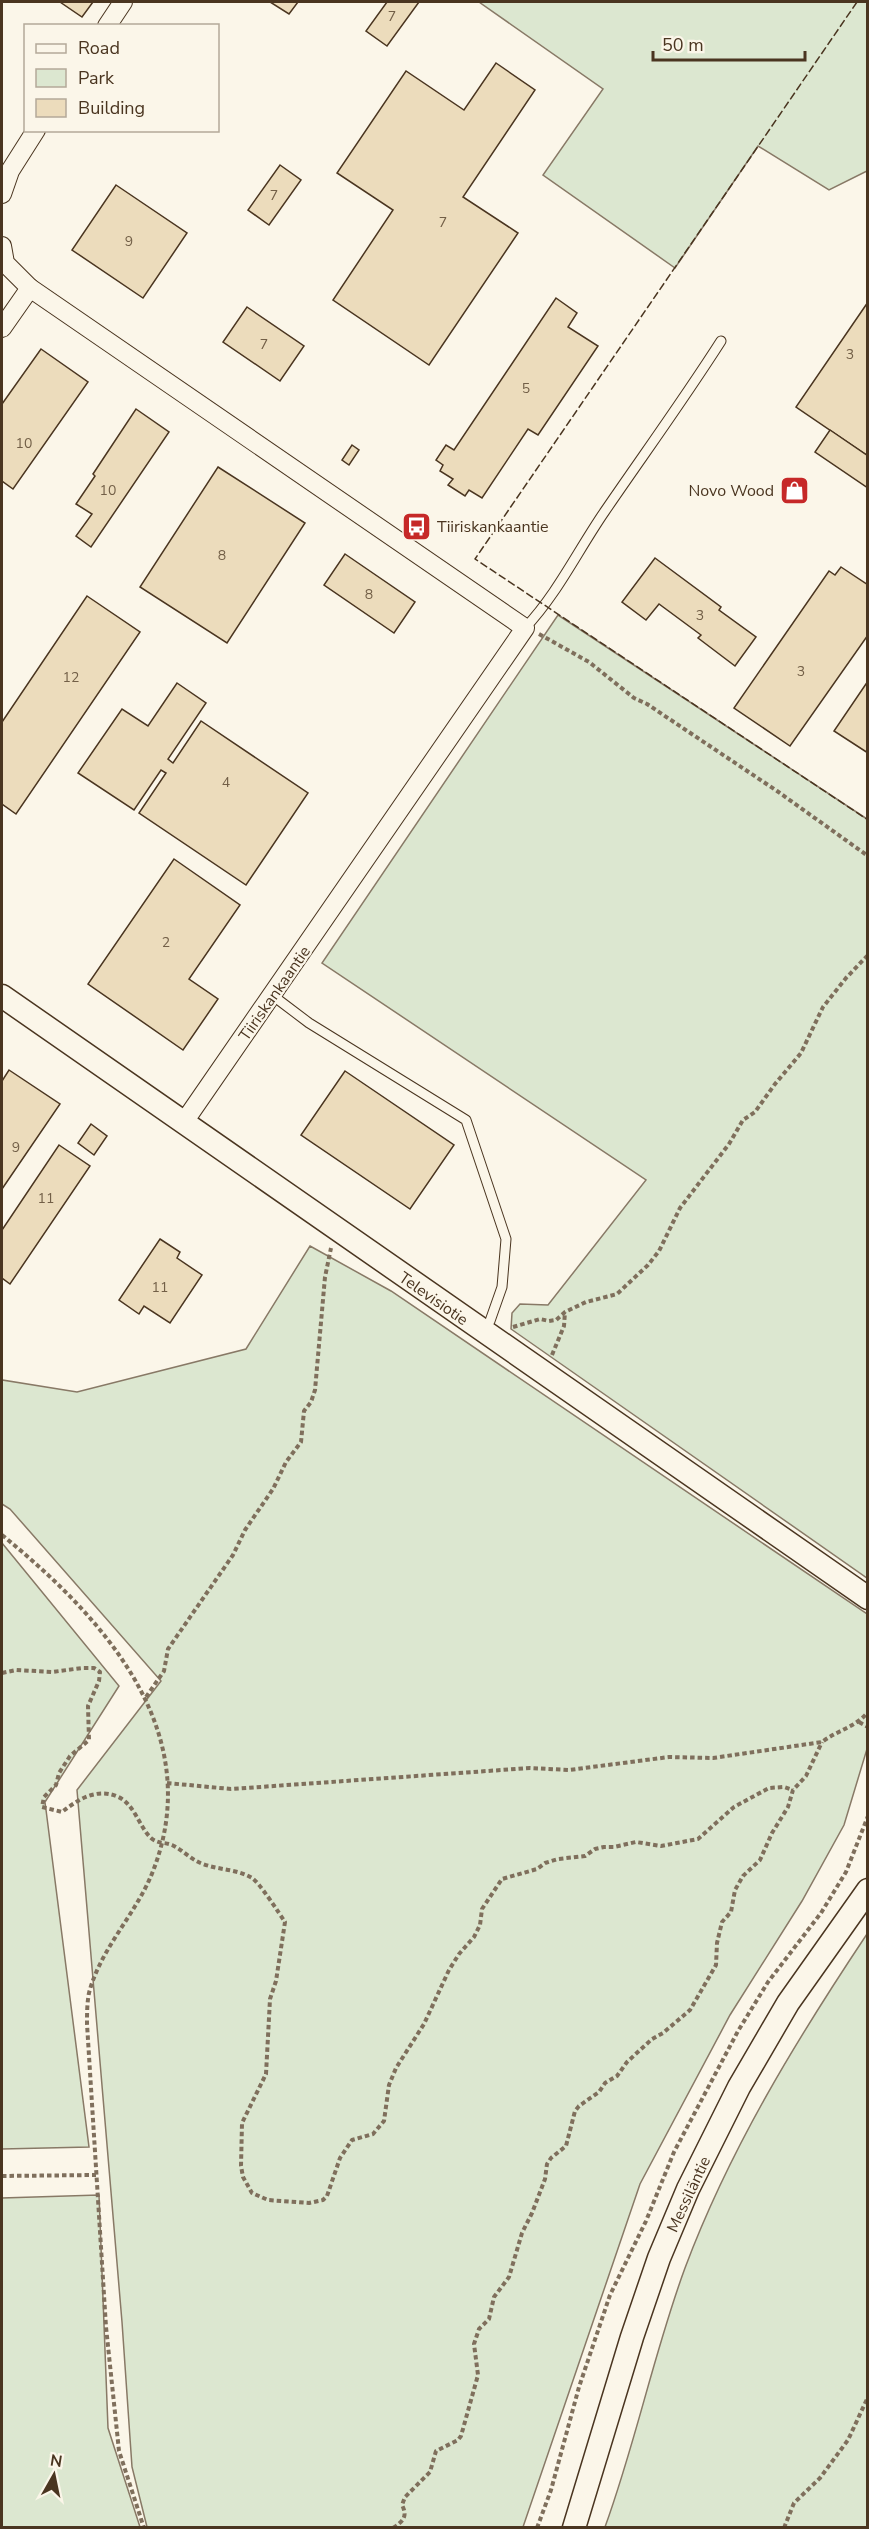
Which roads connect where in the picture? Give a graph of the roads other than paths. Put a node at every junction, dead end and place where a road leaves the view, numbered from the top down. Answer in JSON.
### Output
{"nodes":[{"id":1,"x":123,"y":2,"type":"edge"},
{"id":2,"x":108,"y":24,"type":"edge"},
{"id":3,"x":35,"y":132,"type":"edge"},
{"id":4,"x":2,"y":194,"type":"edge"},
{"id":5,"x":2,"y":246,"type":"edge"},
{"id":6,"x":30,"y":288,"type":"junction"},
{"id":7,"x":2,"y":328,"type":"edge"},
{"id":8,"x":721,"y":341,"type":"dead end"},
{"id":9,"x":525,"y":628,"type":"junction"},
{"id":10,"x":272,"y":995,"type":"junction"},
{"id":11,"x":2,"y":996,"type":"edge"},
{"id":12,"x":184,"y":1122,"type":"junction"},
{"id":13,"x":490,"y":1337,"type":"junction"},
{"id":14,"x":867,"y":1598,"type":"edge"},
{"id":15,"x":867,"y":1890,"type":"edge"},
{"id":16,"x":574,"y":2528,"type":"edge"}],
"edges":[{"from":1,"to":2,"type":"street"},
{"from":3,"to":4,"type":"street"},
{"from":5,"to":6,"type":"street"},
{"from":6,"to":7,"type":"street"},
{"from":6,"to":9,"type":"street"},
{"from":8,"to":9,"type":"lane"},
{"from":9,"to":10,"type":"street","name":"Tiiriskankaantie"},
{"from":10,"to":12,"type":"street","name":"Tiiriskankaantie"},
{"from":10,"to":13,"type":"lane"},
{"from":11,"to":12,"type":"street","name":"Televisiotie"},
{"from":12,"to":13,"type":"street","name":"Televisiotie"},
{"from":13,"to":14,"type":"street","name":"Televisiotie"},
{"from":15,"to":16,"type":"street","name":"Messiläntie"}]}
